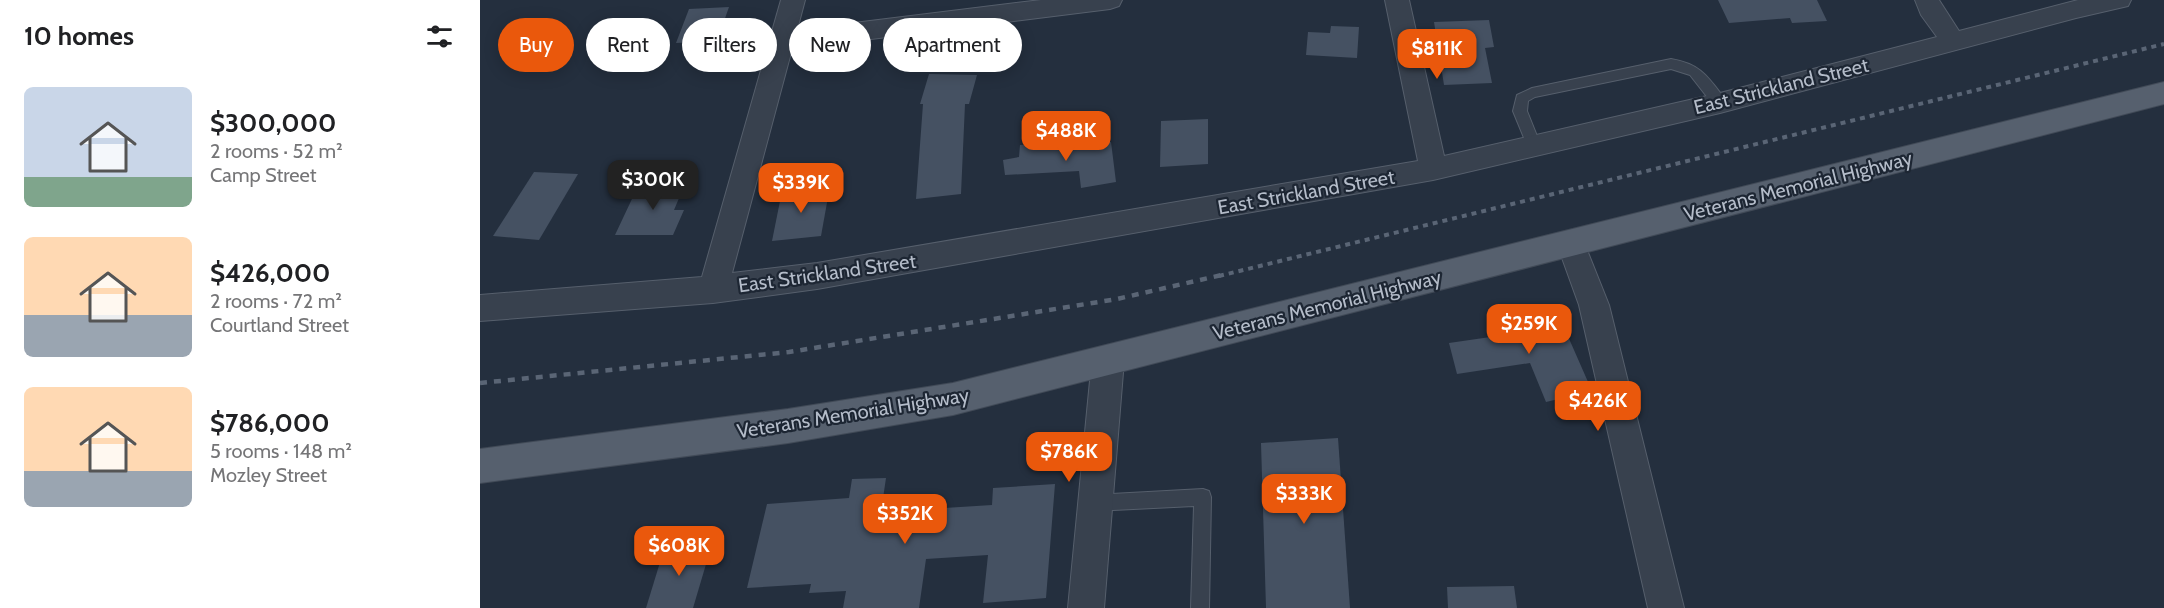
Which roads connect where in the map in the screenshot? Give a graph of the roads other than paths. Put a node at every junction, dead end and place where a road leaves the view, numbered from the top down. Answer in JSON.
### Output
{"nodes":[{"id":1,"x":793,"y":0,"type":"edge"},
{"id":2,"x":1110,"y":0,"type":"edge"},
{"id":3,"x":1397,"y":0,"type":"edge"},
{"id":4,"x":1927,"y":0,"type":"edge"},
{"id":5,"x":2119,"y":0,"type":"edge"},
{"id":6,"x":783,"y":41,"type":"junction"},
{"id":7,"x":1953,"y":42,"type":"junction"},
{"id":8,"x":2164,"y":93,"type":"edge"},
{"id":9,"x":1720,"y":103,"type":"junction"},
{"id":10,"x":1534,"y":146,"type":"junction"},
{"id":11,"x":1434,"y":169,"type":"junction"},
{"id":12,"x":1571,"y":244,"type":"junction"},
{"id":13,"x":713,"y":290,"type":"junction"},
{"id":14,"x":480,"y":308,"type":"edge"},
{"id":15,"x":1108,"y":360,"type":"junction"},
{"id":16,"x":480,"y":466,"type":"edge"},
{"id":17,"x":1093,"y":503,"type":"junction"},
{"id":18,"x":1086,"y":608,"type":"edge"},
{"id":19,"x":1200,"y":608,"type":"edge"},
{"id":20,"x":1666,"y":608,"type":"edge"}],
"edges":[{"from":1,"to":6,"type":"street"},
{"from":2,"to":6,"type":"street"},
{"from":3,"to":11,"type":"street"},
{"from":4,"to":7,"type":"street"},
{"from":5,"to":7,"type":"street","name":"East Strickland Street"},
{"from":6,"to":13,"type":"street"},
{"from":7,"to":9,"type":"street","name":"East Strickland Street"},
{"from":8,"to":12,"type":"main road","name":"Veterans Memorial Highway"},
{"from":9,"to":10,"type":"street","name":"East Strickland Street"},
{"from":9,"to":10,"type":"lane"},
{"from":10,"to":11,"type":"street","name":"East Strickland Street"},
{"from":11,"to":13,"type":"street","name":"East Strickland Street"},
{"from":12,"to":15,"type":"main road","name":"Veterans Memorial Highway"},
{"from":12,"to":20,"type":"street"},
{"from":13,"to":14,"type":"street","name":"East Strickland Street"},
{"from":15,"to":16,"type":"main road","name":"Veterans Memorial Highway"},
{"from":15,"to":17,"type":"street"},
{"from":17,"to":18,"type":"street"},
{"from":17,"to":19,"type":"lane"}]}
